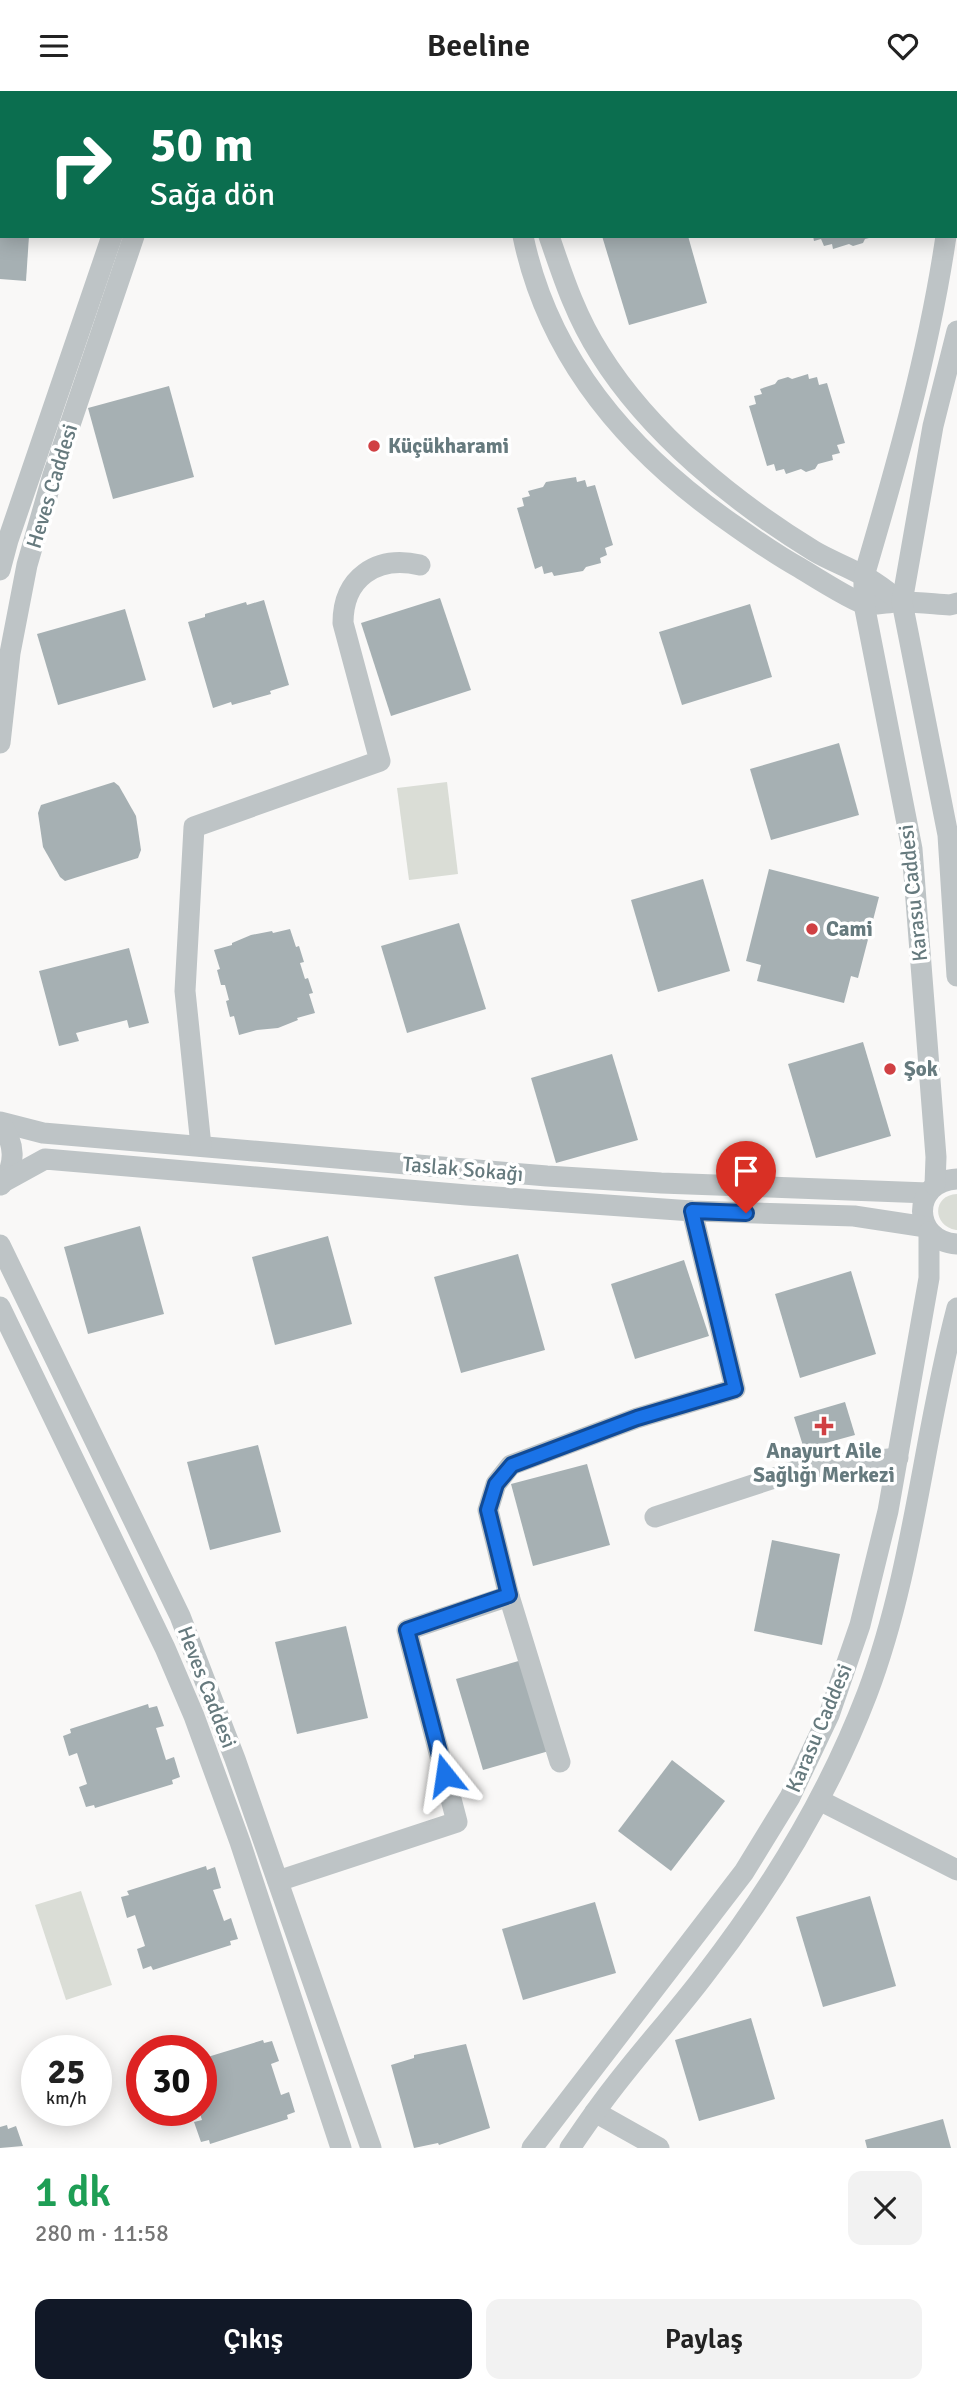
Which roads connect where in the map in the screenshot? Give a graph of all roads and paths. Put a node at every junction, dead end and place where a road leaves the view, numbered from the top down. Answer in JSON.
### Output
{"nodes":[{"id":1,"x":111,"y":238,"type":"edge"},
{"id":2,"x":133,"y":238,"type":"edge"},
{"id":3,"x":524,"y":238,"type":"edge"},
{"id":4,"x":551,"y":238,"type":"edge"},
{"id":5,"x":946,"y":238,"type":"edge"},
{"id":6,"x":957,"y":331,"type":"edge"},
{"id":7,"x":36,"y":533,"type":"junction"},
{"id":8,"x":4,"y":541,"type":"edge"},
{"id":9,"x":419,"y":565,"type":"dead end"},
{"id":10,"x":0,"y":570,"type":"edge"},
{"id":11,"x":864,"y":576,"type":"junction"},
{"id":12,"x":902,"y":601,"type":"junction"},
{"id":13,"x":957,"y":603,"type":"edge"},
{"id":14,"x":864,"y":604,"type":"junction"},
{"id":15,"x":0,"y":743,"type":"edge"},
{"id":16,"x":952,"y":834,"type":"edge"},
{"id":17,"x":957,"y":976,"type":"edge"},
{"id":18,"x":0,"y":1122,"type":"edge"},
{"id":19,"x":201,"y":1146,"type":"junction"},
{"id":20,"x":957,"y":1179,"type":"edge"},
{"id":21,"x":2,"y":1184,"type":"edge"},
{"id":22,"x":932,"y":1189,"type":"junction"},
{"id":23,"x":692,"y":1211,"type":"junction"},
{"id":24,"x":928,"y":1229,"type":"junction"},
{"id":25,"x":957,"y":1244,"type":"edge"},
{"id":26,"x":0,"y":1245,"type":"edge"},
{"id":27,"x":0,"y":1307,"type":"edge"},
{"id":28,"x":957,"y":1308,"type":"edge"},
{"id":29,"x":948,"y":1389,"type":"edge"},
{"id":30,"x":898,"y":1458,"type":"junction"},
{"id":31,"x":655,"y":1517,"type":"dead end"},
{"id":32,"x":509,"y":1595,"type":"junction"},
{"id":33,"x":560,"y":1762,"type":"dead end"},
{"id":34,"x":819,"y":1800,"type":"junction"},
{"id":35,"x":957,"y":1870,"type":"edge"},
{"id":36,"x":278,"y":1881,"type":"junction"},
{"id":37,"x":595,"y":2112,"type":"junction"},
{"id":38,"x":341,"y":2148,"type":"edge"},
{"id":39,"x":371,"y":2148,"type":"edge"},
{"id":40,"x":532,"y":2148,"type":"edge"},
{"id":41,"x":570,"y":2148,"type":"edge"},
{"id":42,"x":659,"y":2148,"type":"edge"}],
"edges":[{"from":1,"to":8,"type":"street","name":"Heves Caddesi"},
{"from":2,"to":7,"type":"street","name":"Heves Caddesi"},
{"from":3,"to":14,"type":"street"},
{"from":4,"to":11,"type":"street"},
{"from":5,"to":11,"type":"street","name":"Karasu Caddesi"},
{"from":6,"to":12,"type":"street"},
{"from":7,"to":8,"type":"street"},
{"from":7,"to":15,"type":"street","name":"Heves Caddesi"},
{"from":8,"to":10,"type":"street","name":"Heves Caddesi"},
{"from":9,"to":19,"type":"street"},
{"from":11,"to":12,"type":"street"},
{"from":11,"to":14,"type":"street","name":"Karasu Caddesi"},
{"from":12,"to":13,"type":"street"},
{"from":12,"to":14,"type":"street"},
{"from":12,"to":16,"type":"street","name":"Karasu Caddesi"},
{"from":14,"to":22,"type":"street","name":"Karasu Caddesi"},
{"from":16,"to":17,"type":"street","name":"Karasu Caddesi"},
{"from":18,"to":19,"type":"street","name":"Taslak Sokağı"},
{"from":18,"to":21,"type":"street"},
{"from":19,"to":22,"type":"street","name":"Taslak Sokağı"},
{"from":20,"to":22,"type":"street","name":"Taslak Sokağı"},
{"from":21,"to":23,"type":"street","name":"Taslak Sokağı"},
{"from":22,"to":24,"type":"street","name":"Karasu Caddesi"},
{"from":23,"to":24,"type":"street","name":"Taslak Sokağı"},
{"from":23,"to":32,"type":"street"},
{"from":24,"to":25,"type":"street","name":"Taslak Sokağı"},
{"from":24,"to":30,"type":"street","name":"Karasu Caddesi"},
{"from":26,"to":36,"type":"street","name":"Heves Caddesi"},
{"from":27,"to":38,"type":"street","name":"Heves Caddesi"},
{"from":28,"to":29,"type":"street","name":"Karasu Caddesi"},
{"from":29,"to":34,"type":"street","name":"Karasu Caddesi"},
{"from":30,"to":31,"type":"street"},
{"from":30,"to":40,"type":"street","name":"Karasu Caddesi"},
{"from":32,"to":33,"type":"street"},
{"from":32,"to":36,"type":"street"},
{"from":34,"to":35,"type":"street"},
{"from":34,"to":37,"type":"street","name":"Karasu Caddesi"},
{"from":36,"to":39,"type":"street","name":"Heves Caddesi"},
{"from":37,"to":41,"type":"street","name":"Karasu Caddesi"},
{"from":37,"to":42,"type":"street"}]}
